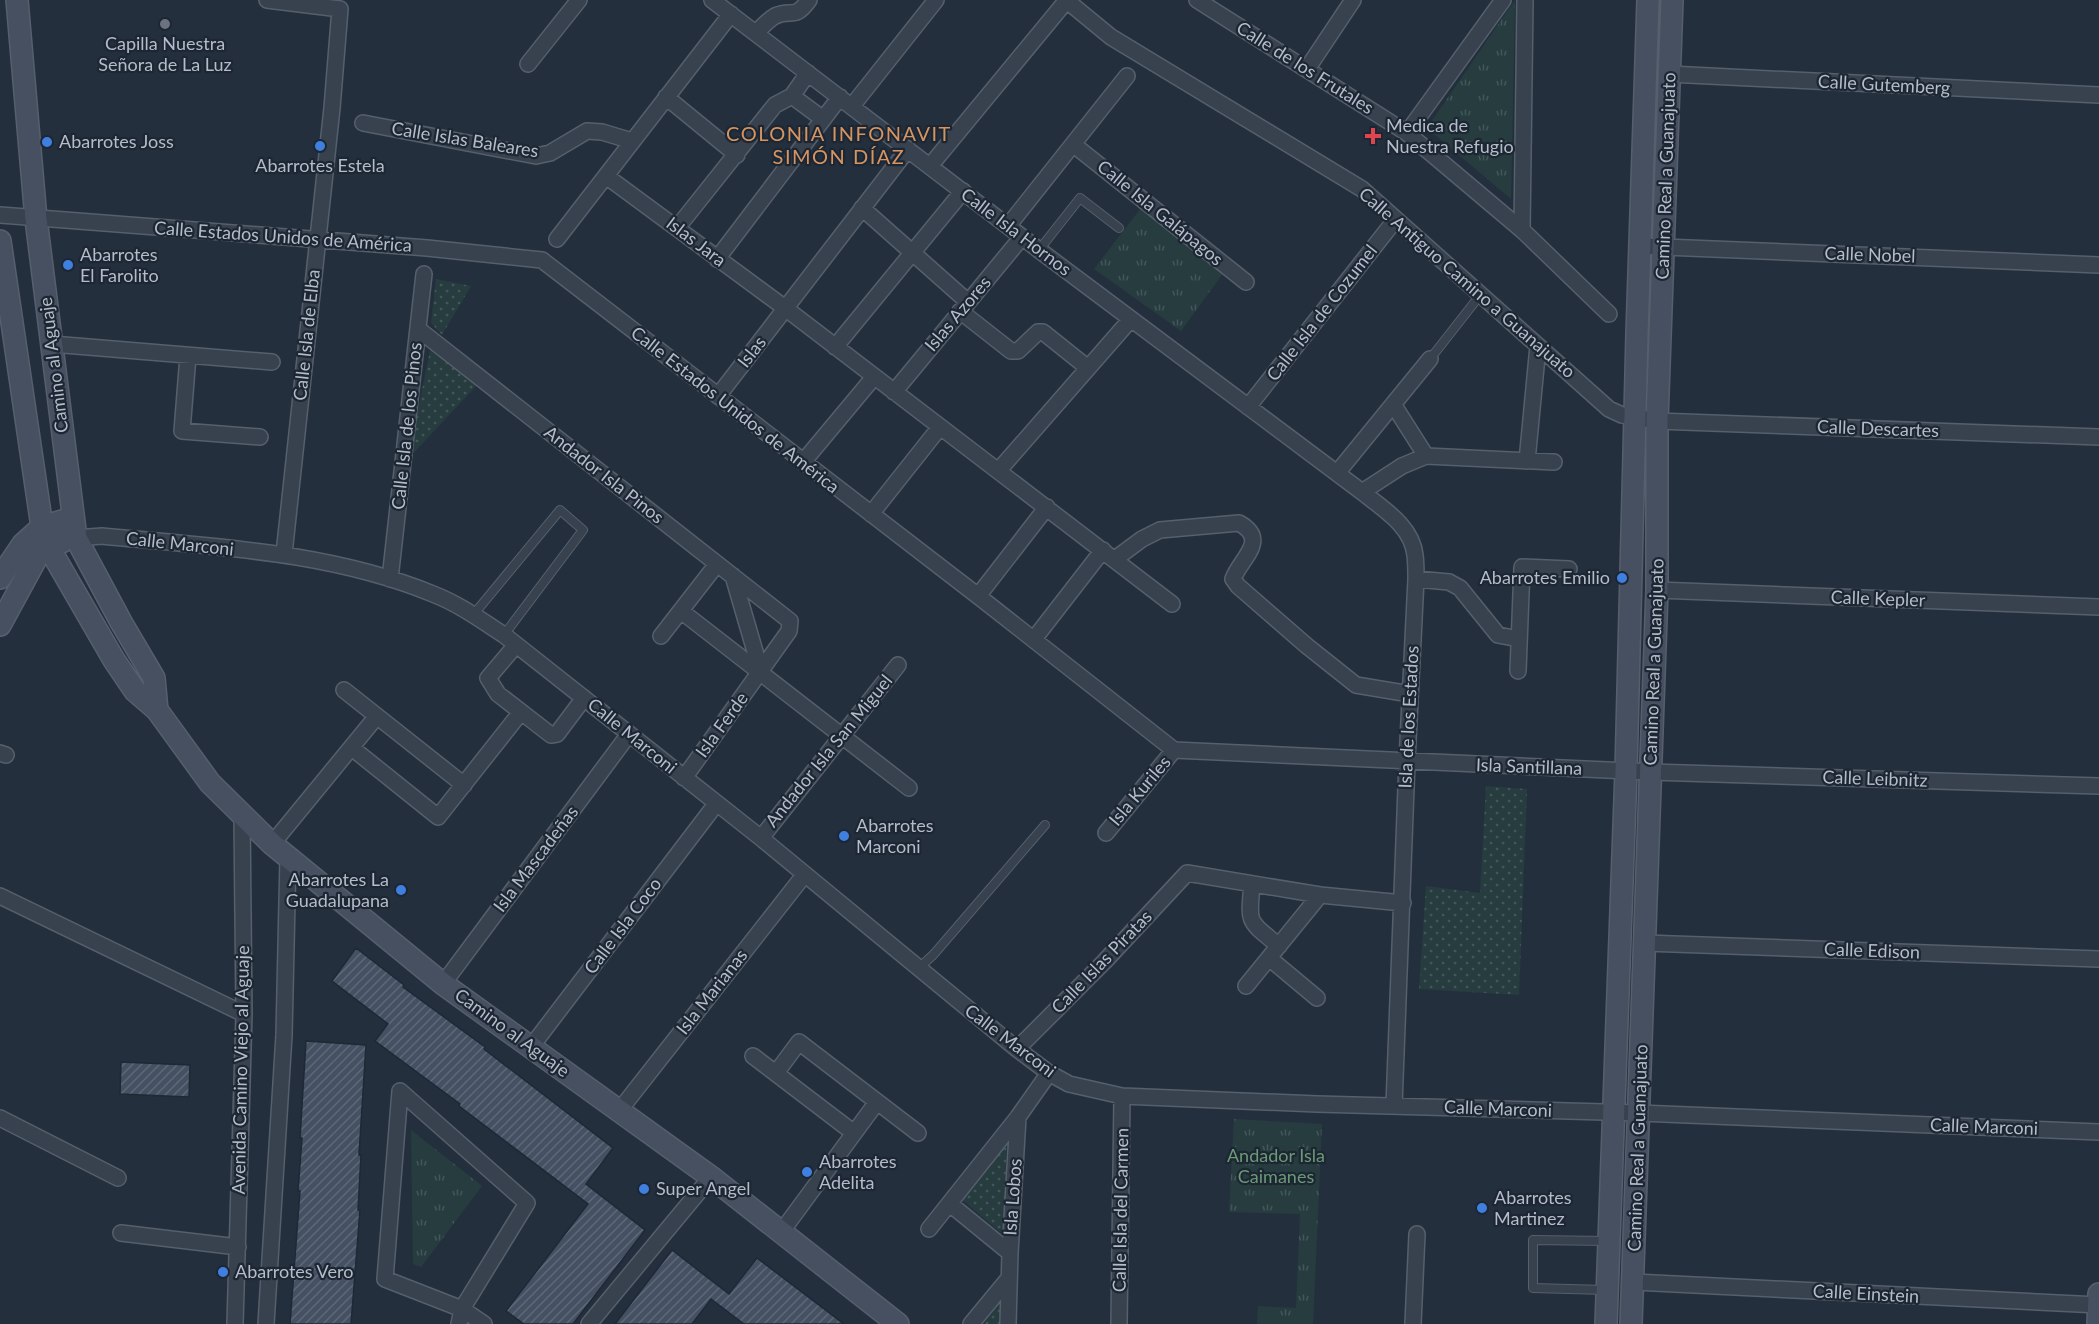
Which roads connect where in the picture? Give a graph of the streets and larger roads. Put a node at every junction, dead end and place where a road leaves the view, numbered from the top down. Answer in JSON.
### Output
{"nodes":[{"id":1,"x":17,"y":0,"type":"edge"},
{"id":2,"x":267,"y":0,"type":"edge"},
{"id":3,"x":579,"y":0,"type":"edge"},
{"id":4,"x":809,"y":0,"type":"edge"},
{"id":5,"x":936,"y":0,"type":"edge"},
{"id":6,"x":1067,"y":0,"type":"edge"},
{"id":7,"x":1197,"y":0,"type":"edge"},
{"id":8,"x":1353,"y":0,"type":"edge"},
{"id":9,"x":1503,"y":0,"type":"edge"},
{"id":10,"x":1526,"y":0,"type":"edge"},
{"id":11,"x":1648,"y":0,"type":"edge"},
{"id":12,"x":1672,"y":0,"type":"edge"},
{"id":13,"x":714,"y":1,"type":"edge"},
{"id":14,"x":1214,"y":4,"type":"edge"},
{"id":15,"x":731,"y":14,"type":"junction"},
{"id":16,"x":756,"y":33,"type":"junction"},
{"id":17,"x":528,"y":64,"type":"dead end"},
{"id":18,"x":1307,"y":69,"type":"junction"},
{"id":19,"x":808,"y":73,"type":"junction"},
{"id":20,"x":1669,"y":74,"type":"junction"},
{"id":21,"x":1127,"y":76,"type":"dead end"},
{"id":22,"x":2099,"y":95,"type":"edge"},
{"id":23,"x":792,"y":96,"type":"junction"},
{"id":24,"x":666,"y":97,"type":"junction"},
{"id":25,"x":846,"y":102,"type":"junction"},
{"id":26,"x":823,"y":119,"type":"junction"},
{"id":27,"x":363,"y":123,"type":"dead end"},
{"id":28,"x":1407,"y":133,"type":"junction"},
{"id":29,"x":632,"y":141,"type":"junction"},
{"id":30,"x":1074,"y":144,"type":"junction"},
{"id":31,"x":908,"y":149,"type":"junction"},
{"id":32,"x":736,"y":155,"type":"junction"},
{"id":33,"x":930,"y":166,"type":"junction"},
{"id":34,"x":606,"y":176,"type":"junction"},
{"id":35,"x":963,"y":191,"type":"junction"},
{"id":36,"x":862,"y":208,"type":"junction"},
{"id":37,"x":0,"y":215,"type":"edge"},
{"id":38,"x":36,"y":219,"type":"junction"},
{"id":39,"x":1396,"y":219,"type":"junction"},
{"id":40,"x":1008,"y":226,"type":"junction"},
{"id":41,"x":677,"y":228,"type":"junction"},
{"id":42,"x":1522,"y":230,"type":"junction"},
{"id":43,"x":1022,"y":237,"type":"junction"},
{"id":44,"x":557,"y":239,"type":"dead end"},
{"id":45,"x":318,"y":240,"type":"junction"},
{"id":46,"x":0,"y":241,"type":"edge"},
{"id":47,"x":1640,"y":246,"type":"junction"},
{"id":48,"x":1663,"y":247,"type":"junction"},
{"id":49,"x":913,"y":253,"type":"junction"},
{"id":50,"x":717,"y":259,"type":"junction"},
{"id":51,"x":2099,"y":265,"type":"edge"},
{"id":52,"x":424,"y":274,"type":"dead end"},
{"id":53,"x":1246,"y":282,"type":"dead end"},
{"id":54,"x":3,"y":292,"type":"edge"},
{"id":55,"x":964,"y":306,"type":"junction"},
{"id":56,"x":785,"y":308,"type":"junction"},
{"id":57,"x":1609,"y":314,"type":"dead end"},
{"id":58,"x":1131,"y":319,"type":"junction"},
{"id":59,"x":418,"y":329,"type":"junction"},
{"id":60,"x":52,"y":344,"type":"junction"},
{"id":61,"x":1538,"y":346,"type":"junction"},
{"id":62,"x":836,"y":347,"type":"junction"},
{"id":63,"x":188,"y":356,"type":"junction"},
{"id":64,"x":1430,"y":359,"type":"road end"},
{"id":65,"x":272,"y":362,"type":"dead end"},
{"id":66,"x":1088,"y":368,"type":"junction"},
{"id":67,"x":874,"y":377,"type":"junction"},
{"id":68,"x":894,"y":392,"type":"junction"},
{"id":69,"x":718,"y":396,"type":"junction"},
{"id":70,"x":1393,"y":404,"type":"junction"},
{"id":71,"x":1248,"y":407,"type":"junction"},
{"id":72,"x":1635,"y":418,"type":"junction"},
{"id":73,"x":1657,"y":421,"type":"junction"},
{"id":74,"x":940,"y":427,"type":"junction"},
{"id":75,"x":260,"y":437,"type":"dead end"},
{"id":76,"x":2099,"y":437,"type":"edge"},
{"id":77,"x":1426,"y":456,"type":"junction"},
{"id":78,"x":1527,"y":461,"type":"junction"},
{"id":79,"x":803,"y":462,"type":"junction"},
{"id":80,"x":1554,"y":462,"type":"dead end"},
{"id":81,"x":999,"y":470,"type":"junction"},
{"id":82,"x":1337,"y":474,"type":"junction"},
{"id":83,"x":1362,"y":492,"type":"junction"},
{"id":84,"x":1047,"y":507,"type":"junction"},
{"id":85,"x":871,"y":514,"type":"junction"},
{"id":86,"x":74,"y":528,"type":"junction"},
{"id":87,"x":45,"y":537,"type":"junction"},
{"id":88,"x":1103,"y":550,"type":"junction"},
{"id":89,"x":284,"y":554,"type":"junction"},
{"id":90,"x":1115,"y":559,"type":"junction"},
{"id":91,"x":717,"y":564,"type":"junction"},
{"id":92,"x":1569,"y":569,"type":"dead end"},
{"id":93,"x":733,"y":576,"type":"junction"},
{"id":94,"x":0,"y":578,"type":"edge"},
{"id":95,"x":390,"y":579,"type":"junction"},
{"id":96,"x":1416,"y":579,"type":"junction"},
{"id":97,"x":1657,"y":590,"type":"junction"},
{"id":98,"x":978,"y":596,"type":"junction"},
{"id":99,"x":1172,"y":604,"type":"dead end"},
{"id":100,"x":2099,"y":607,"type":"edge"},
{"id":101,"x":681,"y":611,"type":"junction"},
{"id":102,"x":790,"y":621,"type":"joint"},
{"id":103,"x":0,"y":625,"type":"edge"},
{"id":104,"x":661,"y":636,"type":"dead end"},
{"id":105,"x":1034,"y":639,"type":"junction"},
{"id":106,"x":1519,"y":639,"type":"junction"},
{"id":107,"x":516,"y":645,"type":"junction"},
{"id":108,"x":898,"y":665,"type":"dead end"},
{"id":109,"x":1518,"y":671,"type":"dead end"},
{"id":110,"x":761,"y":672,"type":"junction"},
{"id":111,"x":344,"y":690,"type":"dead end"},
{"id":112,"x":1410,"y":694,"type":"junction"},
{"id":113,"x":584,"y":698,"type":"junction"},
{"id":114,"x":157,"y":710,"type":"junction"},
{"id":115,"x":521,"y":712,"type":"junction"},
{"id":116,"x":377,"y":716,"type":"junction"},
{"id":117,"x":629,"y":734,"type":"junction"},
{"id":118,"x":843,"y":735,"type":"junction"},
{"id":119,"x":352,"y":748,"type":"junction"},
{"id":120,"x":1174,"y":750,"type":"junction"},
{"id":121,"x":1407,"y":761,"type":"junction"},
{"id":122,"x":1626,"y":771,"type":"junction"},
{"id":123,"x":1651,"y":772,"type":"junction"},
{"id":124,"x":684,"y":778,"type":"junction"},
{"id":125,"x":464,"y":785,"type":"junction"},
{"id":126,"x":2099,"y":786,"type":"edge"},
{"id":127,"x":909,"y":788,"type":"dead end"},
{"id":128,"x":716,"y":804,"type":"junction"},
{"id":129,"x":242,"y":816,"type":"junction"},
{"id":130,"x":1106,"y":833,"type":"dead end"},
{"id":131,"x":761,"y":838,"type":"junction"},
{"id":132,"x":272,"y":844,"type":"junction"},
{"id":133,"x":288,"y":858,"type":"junction"},
{"id":134,"x":805,"y":874,"type":"junction"},
{"id":135,"x":1252,"y":885,"type":"junction"},
{"id":136,"x":1320,"y":895,"type":"junction"},
{"id":137,"x":0,"y":896,"type":"edge"},
{"id":138,"x":1402,"y":903,"type":"junction"},
{"id":139,"x":1646,"y":943,"type":"junction"},
{"id":140,"x":1274,"y":952,"type":"junction"},
{"id":141,"x":2099,"y":959,"type":"edge"},
{"id":142,"x":443,"y":984,"type":"junction"},
{"id":143,"x":1246,"y":986,"type":"dead end"},
{"id":144,"x":1317,"y":998,"type":"dead end"},
{"id":145,"x":244,"y":1014,"type":"junction"},
{"id":146,"x":531,"y":1047,"type":"junction"},
{"id":147,"x":1017,"y":1049,"type":"junction"},
{"id":148,"x":753,"y":1056,"type":"dead end"},
{"id":149,"x":776,"y":1073,"type":"junction"},
{"id":150,"x":1049,"y":1073,"type":"junction"},
{"id":151,"x":1122,"y":1096,"type":"junction"},
{"id":152,"x":877,"y":1102,"type":"junction"},
{"id":153,"x":1394,"y":1106,"type":"junction"},
{"id":154,"x":619,"y":1111,"type":"junction"},
{"id":155,"x":1613,"y":1113,"type":"junction"},
{"id":156,"x":1639,"y":1113,"type":"junction"},
{"id":157,"x":1018,"y":1117,"type":"junction"},
{"id":158,"x":0,"y":1118,"type":"edge"},
{"id":159,"x":2099,"y":1132,"type":"edge"},
{"id":160,"x":854,"y":1133,"type":"junction"},
{"id":161,"x":918,"y":1133,"type":"dead end"},
{"id":162,"x":711,"y":1177,"type":"junction"},
{"id":163,"x":118,"y":1178,"type":"dead end"},
{"id":164,"x":950,"y":1204,"type":"junction"},
{"id":165,"x":929,"y":1229,"type":"dead end"},
{"id":166,"x":782,"y":1231,"type":"junction"},
{"id":167,"x":121,"y":1233,"type":"dead end"},
{"id":168,"x":1418,"y":1234,"type":"dead end"},
{"id":169,"x":238,"y":1247,"type":"junction"},
{"id":170,"x":1010,"y":1252,"type":"junction"},
{"id":171,"x":1009,"y":1278,"type":"junction"},
{"id":172,"x":1634,"y":1282,"type":"junction"},
{"id":173,"x":2099,"y":1294,"type":"edge"},
{"id":174,"x":2099,"y":1305,"type":"edge"},
{"id":175,"x":460,"y":1316,"type":"edge"},
{"id":176,"x":235,"y":1324,"type":"edge"},
{"id":177,"x":266,"y":1324,"type":"edge"},
{"id":178,"x":484,"y":1324,"type":"edge"},
{"id":179,"x":589,"y":1324,"type":"edge"},
{"id":180,"x":897,"y":1324,"type":"edge"},
{"id":181,"x":971,"y":1324,"type":"edge"},
{"id":182,"x":1008,"y":1324,"type":"edge"},
{"id":183,"x":1119,"y":1324,"type":"edge"},
{"id":184,"x":1413,"y":1324,"type":"edge"},
{"id":185,"x":1606,"y":1324,"type":"edge"},
{"id":186,"x":1631,"y":1324,"type":"edge"},
{"id":187,"x":2098,"y":1324,"type":"edge"}],
"edges":[{"from":1,"to":38,"type":"street","name":"Camino al Aguaje"},
{"from":2,"to":45,"type":"street","name":"Calle Isla de Elba"},
{"from":3,"to":17,"type":"street"},
{"from":4,"to":16,"type":"street"},
{"from":5,"to":25,"type":"street"},
{"from":6,"to":33,"type":"street"},
{"from":6,"to":39,"type":"street","name":"Calle Antiguo Camino a Guanajuato"},
{"from":7,"to":14,"type":"street","name":"Calle de los Frutales"},
{"from":8,"to":18,"type":"street"},
{"from":9,"to":28,"type":"street"},
{"from":10,"to":42,"type":"street"},
{"from":11,"to":47,"type":"street","name":"Camino Real a Guanajuato"},
{"from":12,"to":20,"type":"street","name":"Camino Real a Guanajuato"},
{"from":13,"to":15,"type":"street","name":"Calle Isla Hornos"},
{"from":14,"to":18,"type":"street","name":"Calle de los Frutales"},
{"from":15,"to":16,"type":"street","name":"Calle Isla Hornos"},
{"from":15,"to":24,"type":"street"},
{"from":16,"to":19,"type":"street","name":"Calle Isla Hornos"},
{"from":18,"to":28,"type":"street","name":"Calle de los Frutales"},
{"from":19,"to":23,"type":"street"},
{"from":19,"to":25,"type":"street","name":"Calle Isla Hornos"},
{"from":20,"to":22,"type":"street","name":"Calle Gutemberg"},
{"from":20,"to":48,"type":"street","name":"Camino Real a Guanajuato"},
{"from":21,"to":30,"type":"street"},
{"from":23,"to":26,"type":"street"},
{"from":23,"to":32,"type":"street"},
{"from":24,"to":29,"type":"street"},
{"from":24,"to":32,"type":"street"},
{"from":25,"to":26,"type":"street"},
{"from":25,"to":31,"type":"street","name":"Calle Isla Hornos"},
{"from":26,"to":50,"type":"street"},
{"from":27,"to":29,"type":"street","name":"Calle Islas Baleares"},
{"from":28,"to":42,"type":"street","name":"Calle de los Frutales"},
{"from":29,"to":34,"type":"street"},
{"from":30,"to":40,"type":"street"},
{"from":30,"to":53,"type":"street","name":"Calle Isla Galápagos"},
{"from":31,"to":33,"type":"street","name":"Calle Isla Hornos"},
{"from":31,"to":36,"type":"street"},
{"from":32,"to":41,"type":"street"},
{"from":33,"to":35,"type":"street","name":"Calle Isla Hornos"},
{"from":34,"to":41,"type":"street","name":"Islas Jara"},
{"from":34,"to":44,"type":"street"},
{"from":35,"to":40,"type":"street","name":"Calle Isla Hornos"},
{"from":35,"to":49,"type":"street"},
{"from":36,"to":49,"type":"street"},
{"from":36,"to":56,"type":"street"},
{"from":37,"to":38,"type":"street","name":"Calle Estados Unidos de América"},
{"from":38,"to":45,"type":"street","name":"Calle Estados Unidos de América"},
{"from":38,"to":60,"type":"street","name":"Camino al Aguaje"},
{"from":39,"to":61,"type":"street","name":"Calle Antiguo Camino a Guanajuato"},
{"from":39,"to":71,"type":"street","name":"Calle Isla de Cozumel"},
{"from":40,"to":43,"type":"street","name":"Calle Isla Hornos"},
{"from":41,"to":50,"type":"street","name":"Islas Jara"},
{"from":42,"to":57,"type":"street","name":"Calle de los Frutales"},
{"from":43,"to":55,"type":"street","name":"Islas Azores"},
{"from":43,"to":58,"type":"street","name":"Calle Isla Hornos"},
{"from":45,"to":69,"type":"street","name":"Calle Estados Unidos de América"},
{"from":45,"to":89,"type":"street","name":"Calle Isla de Elba"},
{"from":46,"to":54,"type":"street","name":"Camino al Aguaje"},
{"from":47,"to":48,"type":"street","name":"Calle Nobel"},
{"from":47,"to":72,"type":"street","name":"Camino Real a Guanajuato"},
{"from":48,"to":51,"type":"street","name":"Calle Nobel"},
{"from":48,"to":73,"type":"street","name":"Camino Real a Guanajuato"},
{"from":49,"to":55,"type":"street"},
{"from":49,"to":62,"type":"street"},
{"from":50,"to":56,"type":"street","name":"Islas Jara"},
{"from":52,"to":59,"type":"street","name":"Calle Isla de los Pinos"},
{"from":54,"to":87,"type":"street","name":"Camino al Aguaje"},
{"from":55,"to":66,"type":"street"},
{"from":55,"to":68,"type":"street","name":"Islas Azores"},
{"from":56,"to":62,"type":"street","name":"Islas Jara"},
{"from":56,"to":69,"type":"street","name":"Islas"},
{"from":58,"to":66,"type":"street"},
{"from":58,"to":71,"type":"street","name":"Calle Isla Hornos"},
{"from":59,"to":91,"type":"street","name":"Andador Isla Pinos"},
{"from":59,"to":95,"type":"street","name":"Calle Isla de los Pinos"},
{"from":60,"to":63,"type":"street"},
{"from":60,"to":86,"type":"street","name":"Camino al Aguaje"},
{"from":61,"to":72,"type":"street","name":"Calle Antiguo Camino a Guanajuato"},
{"from":61,"to":78,"type":"street"},
{"from":62,"to":67,"type":"street","name":"Islas Jara"},
{"from":63,"to":65,"type":"street"},
{"from":63,"to":75,"type":"street"},
{"from":64,"to":70,"type":"street"},
{"from":66,"to":81,"type":"street"},
{"from":67,"to":68,"type":"street","name":"Islas Jara"},
{"from":67,"to":79,"type":"street"},
{"from":68,"to":74,"type":"street","name":"Islas Jara"},
{"from":69,"to":79,"type":"street","name":"Calle Estados Unidos de América"},
{"from":70,"to":77,"type":"street"},
{"from":70,"to":82,"type":"street"},
{"from":71,"to":82,"type":"street","name":"Isla de los Estados"},
{"from":72,"to":73,"type":"street","name":"Calle Antiguo Camino a Guanajuato"},
{"from":72,"to":122,"type":"street","name":"Camino Real a Guanajuato"},
{"from":73,"to":76,"type":"street","name":"Calle Descartes"},
{"from":73,"to":97,"type":"street","name":"Camino Real a Guanajuato"},
{"from":74,"to":81,"type":"street","name":"Islas Jara"},
{"from":74,"to":85,"type":"street"},
{"from":77,"to":78,"type":"street"},
{"from":77,"to":83,"type":"street"},
{"from":78,"to":80,"type":"street"},
{"from":79,"to":85,"type":"street","name":"Calle Estados Unidos de América"},
{"from":81,"to":84,"type":"street","name":"Islas Jara"},
{"from":82,"to":83,"type":"street","name":"Isla de los Estados"},
{"from":83,"to":96,"type":"street","name":"Isla de los Estados"},
{"from":84,"to":88,"type":"street","name":"Islas Jara"},
{"from":84,"to":98,"type":"street"},
{"from":85,"to":98,"type":"street","name":"Calle Estados Unidos de América"},
{"from":86,"to":87,"type":"street"},
{"from":86,"to":89,"type":"street","name":"Calle Marconi"},
{"from":86,"to":114,"type":"street","name":"Camino al Aguaje"},
{"from":87,"to":94,"type":"street"},
{"from":87,"to":103,"type":"street"},
{"from":87,"to":114,"type":"street","name":"Camino al Aguaje"},
{"from":88,"to":90,"type":"street","name":"Islas Jara"},
{"from":88,"to":105,"type":"street"},
{"from":89,"to":95,"type":"street","name":"Calle Marconi"},
{"from":90,"to":99,"type":"street","name":"Islas Jara"},
{"from":90,"to":112,"type":"street"},
{"from":91,"to":93,"type":"street","name":"Andador Isla Pinos"},
{"from":91,"to":101,"type":"street"},
{"from":92,"to":106,"type":"street"},
{"from":93,"to":102,"type":"street","name":"Andador Isla Pinos"},
{"from":93,"to":110,"type":"street"},
{"from":95,"to":107,"type":"street","name":"Calle Marconi"},
{"from":96,"to":106,"type":"street"},
{"from":96,"to":112,"type":"street","name":"Isla de los Estados"},
{"from":97,"to":100,"type":"street","name":"Calle Kepler"},
{"from":97,"to":123,"type":"street","name":"Camino Real a Guanajuato"},
{"from":98,"to":105,"type":"street","name":"Calle Estados Unidos de América"},
{"from":101,"to":104,"type":"street"},
{"from":101,"to":110,"type":"street"},
{"from":102,"to":110,"type":"street","name":"Isla Ferde"},
{"from":105,"to":120,"type":"street","name":"Calle Estados Unidos de América"},
{"from":106,"to":109,"type":"street"},
{"from":107,"to":113,"type":"street","name":"Calle Marconi"},
{"from":107,"to":115,"type":"street"},
{"from":108,"to":118,"type":"street","name":"Andador Isla San Miguel"},
{"from":110,"to":118,"type":"street"},
{"from":110,"to":124,"type":"street","name":"Isla Ferde"},
{"from":111,"to":116,"type":"street"},
{"from":112,"to":121,"type":"street","name":"Isla de los Estados"},
{"from":113,"to":115,"type":"street"},
{"from":113,"to":117,"type":"street","name":"Calle Marconi"},
{"from":114,"to":129,"type":"street","name":"Camino al Aguaje"},
{"from":115,"to":125,"type":"street"},
{"from":116,"to":119,"type":"street"},
{"from":116,"to":125,"type":"street"},
{"from":117,"to":124,"type":"street","name":"Calle Marconi"},
{"from":117,"to":142,"type":"street","name":"Isla Mascadeñas"},
{"from":118,"to":127,"type":"street"},
{"from":118,"to":131,"type":"street","name":"Andador Isla San Miguel"},
{"from":119,"to":125,"type":"street"},
{"from":119,"to":132,"type":"street"},
{"from":120,"to":121,"type":"street"},
{"from":120,"to":130,"type":"street","name":"Isla Kuriles"},
{"from":121,"to":122,"type":"street","name":"Isla Santillana"},
{"from":121,"to":138,"type":"street","name":"Isla de los Estados"},
{"from":122,"to":123,"type":"street","name":"Isla Santillana"},
{"from":122,"to":155,"type":"street","name":"Camino Real a Guanajuato"},
{"from":123,"to":126,"type":"street","name":"Calle Leibnitz"},
{"from":123,"to":139,"type":"street","name":"Camino Real a Guanajuato"},
{"from":124,"to":128,"type":"street","name":"Calle Marconi"},
{"from":128,"to":131,"type":"street","name":"Calle Marconi"},
{"from":128,"to":146,"type":"street","name":"Calle Isla Coco"},
{"from":129,"to":132,"type":"street","name":"Camino al Aguaje"},
{"from":129,"to":145,"type":"street","name":"Avenida Camino Viejo al Aguaje"},
{"from":131,"to":134,"type":"street","name":"Calle Marconi"},
{"from":132,"to":133,"type":"street","name":"Camino al Aguaje"},
{"from":133,"to":142,"type":"street","name":"Camino al Aguaje"},
{"from":133,"to":177,"type":"street","name":"Avenida Camino Viejo al Aguaje"},
{"from":134,"to":147,"type":"street","name":"Calle Marconi"},
{"from":134,"to":154,"type":"street","name":"Isla Marianas"},
{"from":135,"to":136,"type":"street"},
{"from":135,"to":140,"type":"street"},
{"from":135,"to":147,"type":"street","name":"Calle Islas Piratas"},
{"from":136,"to":138,"type":"street"},
{"from":136,"to":140,"type":"street"},
{"from":137,"to":145,"type":"street"},
{"from":138,"to":153,"type":"street","name":"Isla de los Estados"},
{"from":139,"to":141,"type":"street","name":"Calle Edison"},
{"from":139,"to":156,"type":"street","name":"Camino Real a Guanajuato"},
{"from":140,"to":143,"type":"street"},
{"from":140,"to":144,"type":"street"},
{"from":142,"to":146,"type":"street","name":"Camino al Aguaje"},
{"from":145,"to":169,"type":"street","name":"Avenida Camino Viejo al Aguaje"},
{"from":146,"to":154,"type":"street","name":"Camino al Aguaje"},
{"from":147,"to":150,"type":"street","name":"Calle Marconi"},
{"from":148,"to":149,"type":"street"},
{"from":149,"to":152,"type":"street"},
{"from":149,"to":160,"type":"street"},
{"from":150,"to":151,"type":"street","name":"Calle Marconi"},
{"from":150,"to":157,"type":"street","name":"Isla Lobos"},
{"from":151,"to":153,"type":"street","name":"Calle Marconi"},
{"from":151,"to":183,"type":"street","name":"Calle Isla del Carmen"},
{"from":152,"to":160,"type":"street"},
{"from":152,"to":161,"type":"street"},
{"from":153,"to":155,"type":"street","name":"Calle Marconi"},
{"from":154,"to":162,"type":"street","name":"Camino al Aguaje"},
{"from":155,"to":156,"type":"street","name":"Calle Marconi"},
{"from":155,"to":185,"type":"street","name":"Camino Real a Guanajuato"},
{"from":156,"to":159,"type":"street","name":"Calle Marconi"},
{"from":156,"to":172,"type":"street","name":"Camino Real a Guanajuato"},
{"from":157,"to":164,"type":"street","name":"Isla Lobos"},
{"from":157,"to":170,"type":"street","name":"Isla Lobos"},
{"from":158,"to":163,"type":"street"},
{"from":160,"to":166,"type":"street"},
{"from":162,"to":166,"type":"street","name":"Camino al Aguaje"},
{"from":162,"to":179,"type":"street"},
{"from":164,"to":165,"type":"street","name":"Isla Lobos"},
{"from":164,"to":170,"type":"street"},
{"from":166,"to":180,"type":"street","name":"Camino al Aguaje"},
{"from":167,"to":169,"type":"street"},
{"from":168,"to":184,"type":"street"},
{"from":169,"to":176,"type":"street","name":"Avenida Camino Viejo al Aguaje"},
{"from":170,"to":171,"type":"street","name":"Isla Lobos"},
{"from":171,"to":181,"type":"street"},
{"from":171,"to":182,"type":"street","name":"Isla Lobos"},
{"from":172,"to":174,"type":"street","name":"Calle Einstein"},
{"from":172,"to":186,"type":"street","name":"Camino Real a Guanajuato"},
{"from":173,"to":174,"type":"street"},
{"from":174,"to":187,"type":"street"},
{"from":175,"to":175,"type":"street"},
{"from":175,"to":178,"type":"street"}]}
